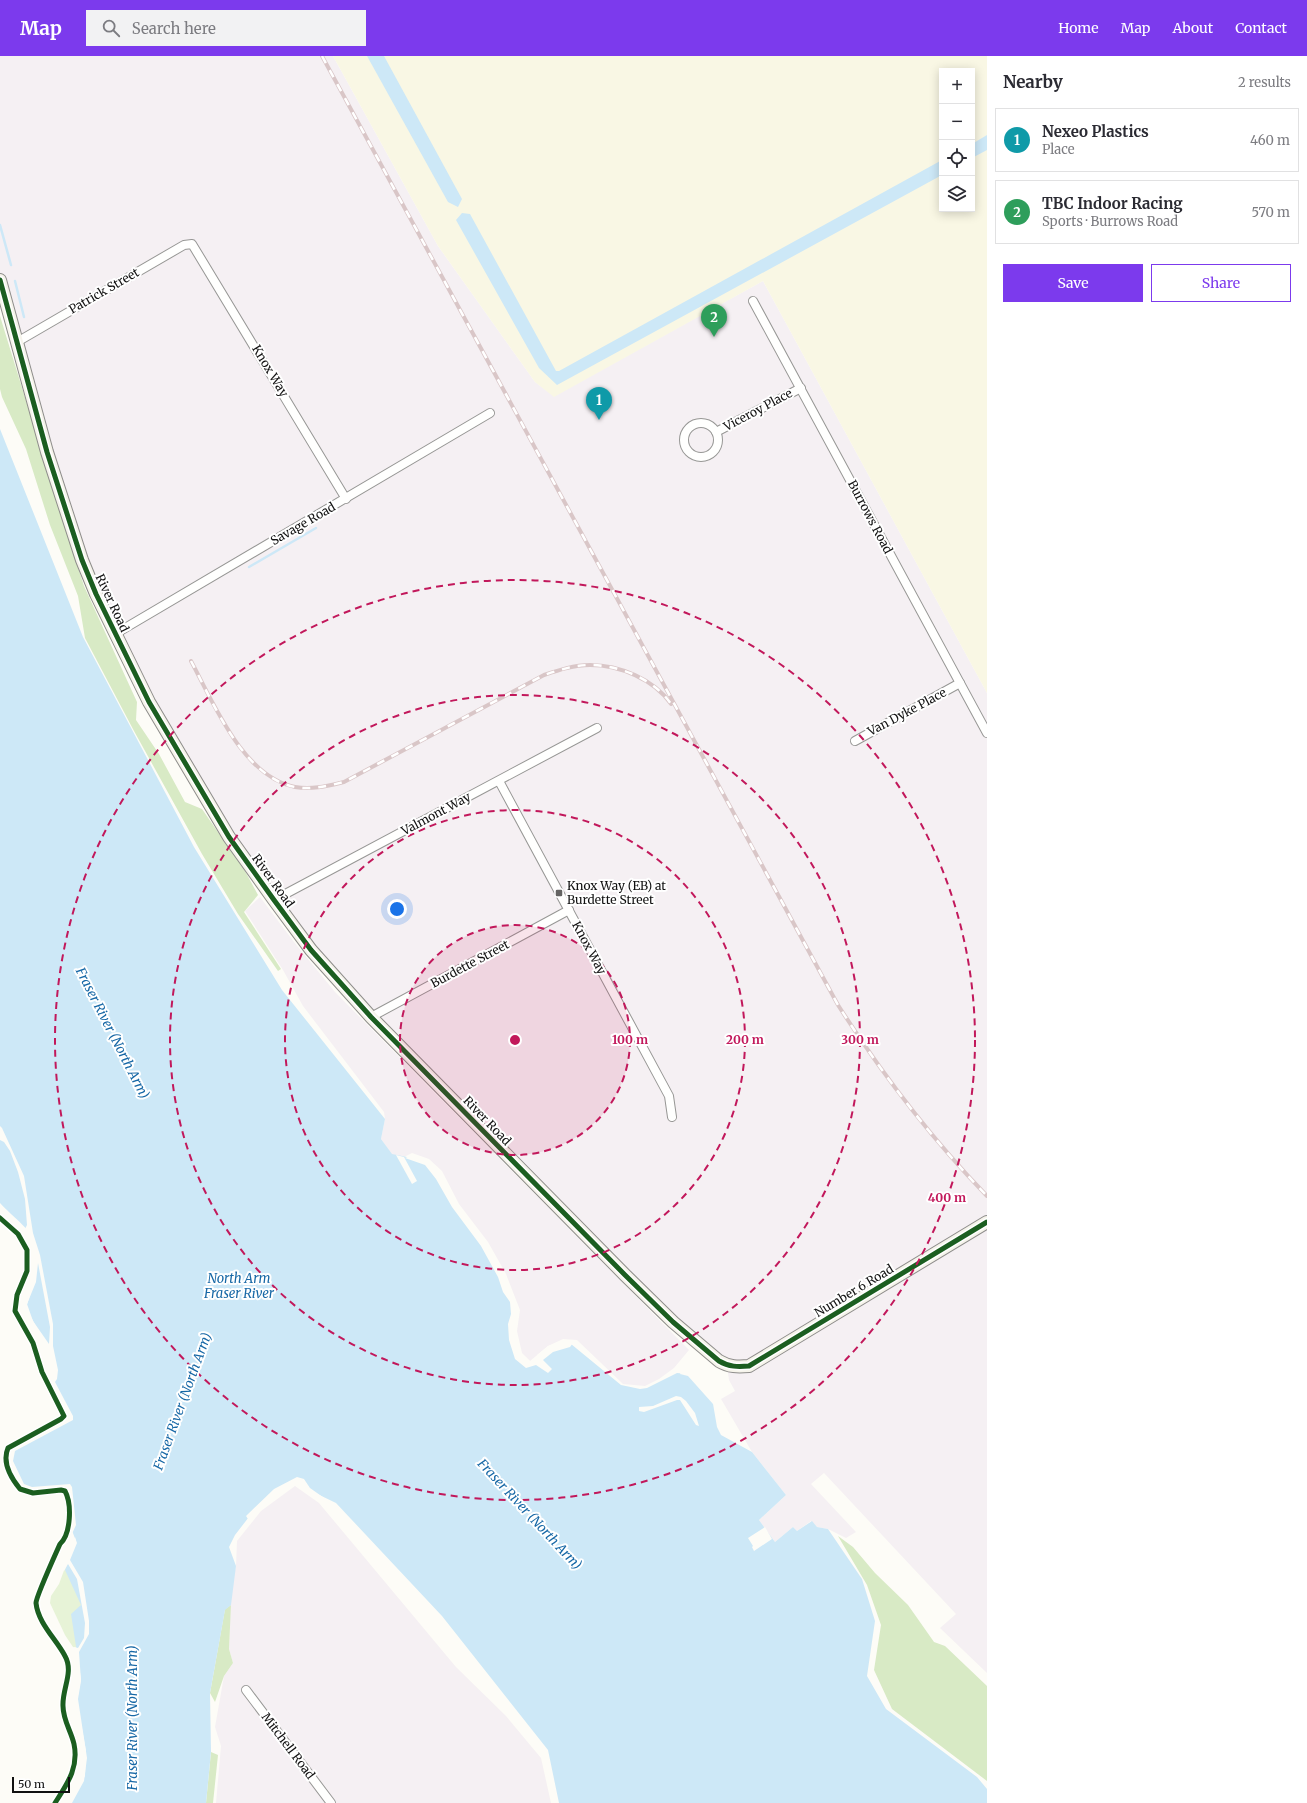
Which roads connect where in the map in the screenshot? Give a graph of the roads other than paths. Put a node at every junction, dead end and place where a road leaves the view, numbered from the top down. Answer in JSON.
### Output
{"nodes":[{"id":1,"x":192,"y":244,"type":"joint"},
{"id":2,"x":0,"y":280,"type":"edge"},
{"id":3,"x":753,"y":301,"type":"dead end"},
{"id":4,"x":17,"y":342,"type":"junction"},
{"id":5,"x":801,"y":388,"type":"junction"},
{"id":6,"x":490,"y":413,"type":"dead end"},
{"id":7,"x":716,"y":432,"type":"junction"},
{"id":8,"x":346,"y":499,"type":"junction"},
{"id":9,"x":115,"y":634,"type":"junction"},
{"id":10,"x":960,"y":683,"type":"junction"},
{"id":11,"x":597,"y":728,"type":"dead end"},
{"id":12,"x":987,"y":733,"type":"edge"},
{"id":13,"x":854,"y":741,"type":"dead end"},
{"id":14,"x":499,"y":781,"type":"junction"},
{"id":15,"x":274,"y":900,"type":"junction"},
{"id":16,"x":569,"y":910,"type":"junction"},
{"id":17,"x":371,"y":1017,"type":"junction"},
{"id":18,"x":672,"y":1117,"type":"dead end"},
{"id":19,"x":987,"y":1222,"type":"edge"},
{"id":20,"x":727,"y":1366,"type":"joint"},
{"id":21,"x":246,"y":1690,"type":"dead end"},
{"id":22,"x":331,"y":1803,"type":"edge"}],
"edges":[{"from":1,"to":4,"type":"street","name":"Patrick Street"},
{"from":1,"to":8,"type":"street","name":"Knox Way"},
{"from":2,"to":4,"type":"street","name":"River Road"},
{"from":3,"to":5,"type":"street","name":"Burrows Road"},
{"from":4,"to":9,"type":"street","name":"River Road"},
{"from":5,"to":7,"type":"street","name":"Viceroy Place"},
{"from":5,"to":10,"type":"street","name":"Burrows Road"},
{"from":6,"to":8,"type":"street","name":"Savage Road"},
{"from":7,"to":7,"type":"street","name":"Viceroy Place"},
{"from":8,"to":9,"type":"street","name":"Savage Road"},
{"from":9,"to":15,"type":"street","name":"River Road"},
{"from":10,"to":12,"type":"street","name":"Burrows Road"},
{"from":10,"to":13,"type":"street","name":"Van Dyke Place"},
{"from":11,"to":14,"type":"street","name":"Valmont Way"},
{"from":14,"to":15,"type":"street","name":"Valmont Way"},
{"from":14,"to":16,"type":"street","name":"Knox Way"},
{"from":15,"to":17,"type":"street","name":"River Road"},
{"from":16,"to":17,"type":"street","name":"Burdette Street"},
{"from":16,"to":18,"type":"street","name":"Knox Way"},
{"from":17,"to":20,"type":"street","name":"River Road"},
{"from":19,"to":20,"type":"street","name":"Number 6 Road"},
{"from":21,"to":22,"type":"street","name":"Mitchell Road"}]}
